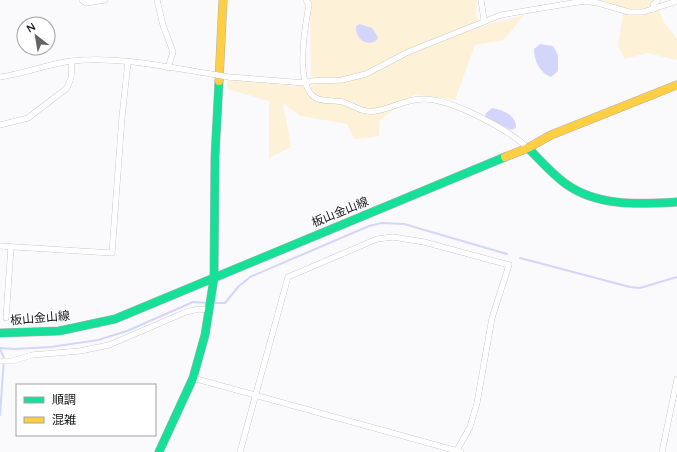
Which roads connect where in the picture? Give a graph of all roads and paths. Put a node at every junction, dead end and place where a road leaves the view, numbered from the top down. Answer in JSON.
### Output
{"nodes":[{"id":1,"x":82,"y":0,"type":"edge"},
{"id":2,"x":106,"y":0,"type":"edge"},
{"id":3,"x":157,"y":0,"type":"edge"},
{"id":4,"x":223,"y":0,"type":"edge"},
{"id":5,"x":306,"y":0,"type":"edge"},
{"id":6,"x":481,"y":0,"type":"edge"},
{"id":7,"x":658,"y":0,"type":"edge"},
{"id":8,"x":677,"y":1,"type":"edge"},
{"id":9,"x":654,"y":9,"type":"junction"},
{"id":10,"x":484,"y":20,"type":"junction"},
{"id":11,"x":72,"y":61,"type":"junction"},
{"id":12,"x":128,"y":62,"type":"junction"},
{"id":13,"x":168,"y":68,"type":"junction"},
{"id":14,"x":0,"y":77,"type":"edge"},
{"id":15,"x":305,"y":83,"type":"junction"},
{"id":16,"x":677,"y":85,"type":"edge"},
{"id":17,"x":0,"y":125,"type":"edge"},
{"id":18,"x":528,"y":148,"type":"junction"},
{"id":19,"x":677,"y":202,"type":"edge"},
{"id":20,"x":0,"y":246,"type":"edge"},
{"id":21,"x":10,"y":247,"type":"junction"},
{"id":22,"x":214,"y":278,"type":"junction"},
{"id":23,"x":210,"y":310,"type":"junction"},
{"id":24,"x":6,"y":318,"type":"dead end"},
{"id":25,"x":0,"y":333,"type":"edge"},
{"id":26,"x":0,"y":361,"type":"edge"},
{"id":27,"x":193,"y":378,"type":"junction"},
{"id":28,"x":677,"y":379,"type":"edge"},
{"id":29,"x":255,"y":394,"type":"junction"},
{"id":30,"x":159,"y":452,"type":"edge"},
{"id":31,"x":240,"y":452,"type":"edge"},
{"id":32,"x":458,"y":452,"type":"edge"},
{"id":33,"x":662,"y":452,"type":"edge"}],
"edges":[{"from":1,"to":2,"type":"street"},
{"from":3,"to":13,"type":"street"},
{"from":4,"to":22,"type":"main road"},
{"from":5,"to":15,"type":"street"},
{"from":6,"to":10,"type":"street"},
{"from":7,"to":9,"type":"street"},
{"from":8,"to":9,"type":"street"},
{"from":9,"to":10,"type":"street"},
{"from":10,"to":15,"type":"street"},
{"from":11,"to":12,"type":"street"},
{"from":11,"to":14,"type":"street"},
{"from":11,"to":17,"type":"street"},
{"from":12,"to":13,"type":"street"},
{"from":12,"to":21,"type":"street"},
{"from":13,"to":15,"type":"street","bridge":true},
{"from":15,"to":18,"type":"street"},
{"from":16,"to":18,"type":"main road","name":"板山金山線"},
{"from":18,"to":19,"type":"main road"},
{"from":18,"to":22,"type":"main road","name":"板山金山線"},
{"from":20,"to":21,"type":"street"},
{"from":21,"to":24,"type":"street"},
{"from":22,"to":23,"type":"main road"},
{"from":22,"to":25,"type":"main road","name":"板山金山線"},
{"from":23,"to":26,"type":"street"},
{"from":23,"to":27,"type":"main road"},
{"from":27,"to":29,"type":"street"},
{"from":27,"to":30,"type":"main road"},
{"from":28,"to":33,"type":"street"},
{"from":29,"to":31,"type":"street"},
{"from":29,"to":32,"type":"street"},
{"from":29,"to":32,"type":"street"}]}
